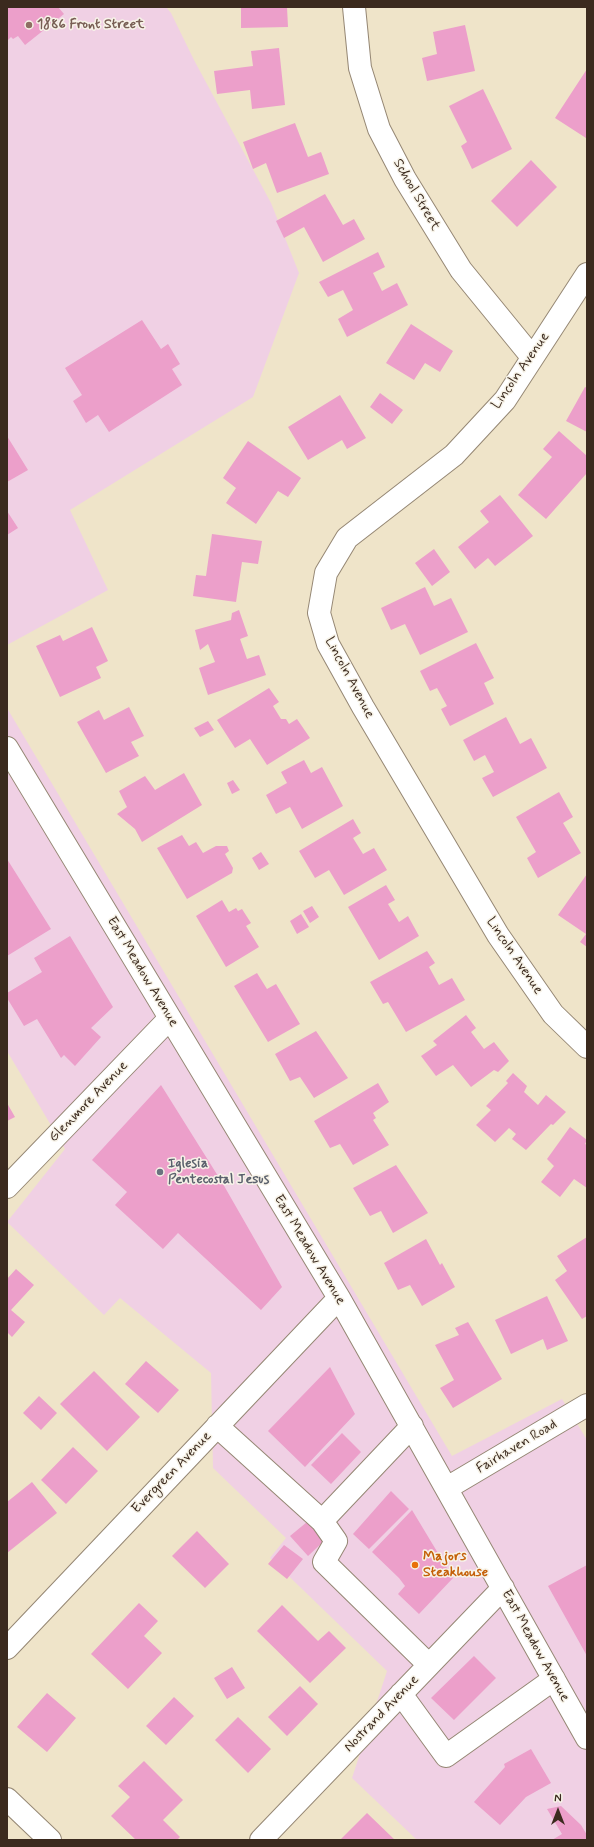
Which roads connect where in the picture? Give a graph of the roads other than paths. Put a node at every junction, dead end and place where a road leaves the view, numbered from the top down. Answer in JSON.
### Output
{"nodes":[{"id":1,"x":354,"y":7,"type":"edge"},
{"id":2,"x":587,"y":274,"type":"edge"},
{"id":3,"x":532,"y":357,"type":"junction"},
{"id":4,"x":7,"y":748,"type":"edge"},
{"id":5,"x":170,"y":1018,"type":"junction"},
{"id":6,"x":587,"y":1047,"type":"edge"},
{"id":7,"x":7,"y":1186,"type":"edge"},
{"id":8,"x":339,"y":1298,"type":"junction"},
{"id":9,"x":587,"y":1405,"type":"edge"},
{"id":10,"x":217,"y":1426,"type":"junction"},
{"id":11,"x":412,"y":1426,"type":"junction"},
{"id":12,"x":447,"y":1488,"type":"junction"},
{"id":13,"x":322,"y":1521,"type":"junction"},
{"id":14,"x":503,"y":1588,"type":"junction"},
{"id":15,"x":7,"y":1648,"type":"edge"},
{"id":16,"x":429,"y":1665,"type":"junction"},
{"id":17,"x":554,"y":1679,"type":"junction"},
{"id":18,"x":401,"y":1694,"type":"junction"},
{"id":19,"x":587,"y":1738,"type":"edge"},
{"id":20,"x":7,"y":1799,"type":"edge"},
{"id":21,"x":50,"y":1840,"type":"edge"},
{"id":22,"x":261,"y":1840,"type":"edge"}],
"edges":[{"from":1,"to":3,"type":"street","name":"School Street"},
{"from":2,"to":3,"type":"street","name":"Lincoln Avenue"},
{"from":3,"to":6,"type":"street","name":"Lincoln Avenue"},
{"from":4,"to":5,"type":"street","name":"East Meadow Avenue"},
{"from":5,"to":7,"type":"street","name":"Glenmore Avenue"},
{"from":5,"to":8,"type":"street","name":"East Meadow Avenue"},
{"from":8,"to":10,"type":"street","name":"Evergreen Avenue"},
{"from":8,"to":11,"type":"street","name":"East Meadow Avenue"},
{"from":9,"to":12,"type":"street","name":"Fairhaven Road"},
{"from":10,"to":13,"type":"street"},
{"from":10,"to":15,"type":"street","name":"Evergreen Avenue"},
{"from":11,"to":12,"type":"street","name":"East Meadow Avenue"},
{"from":11,"to":13,"type":"street"},
{"from":12,"to":14,"type":"street","name":"East Meadow Avenue"},
{"from":13,"to":16,"type":"street"},
{"from":14,"to":16,"type":"street","name":"Nostrand Avenue"},
{"from":14,"to":17,"type":"street","name":"East Meadow Avenue"},
{"from":16,"to":18,"type":"street","name":"Nostrand Avenue"},
{"from":17,"to":18,"type":"street"},
{"from":17,"to":19,"type":"street","name":"East Meadow Avenue"},
{"from":18,"to":22,"type":"street","name":"Nostrand Avenue"},
{"from":20,"to":21,"type":"street"}]}
